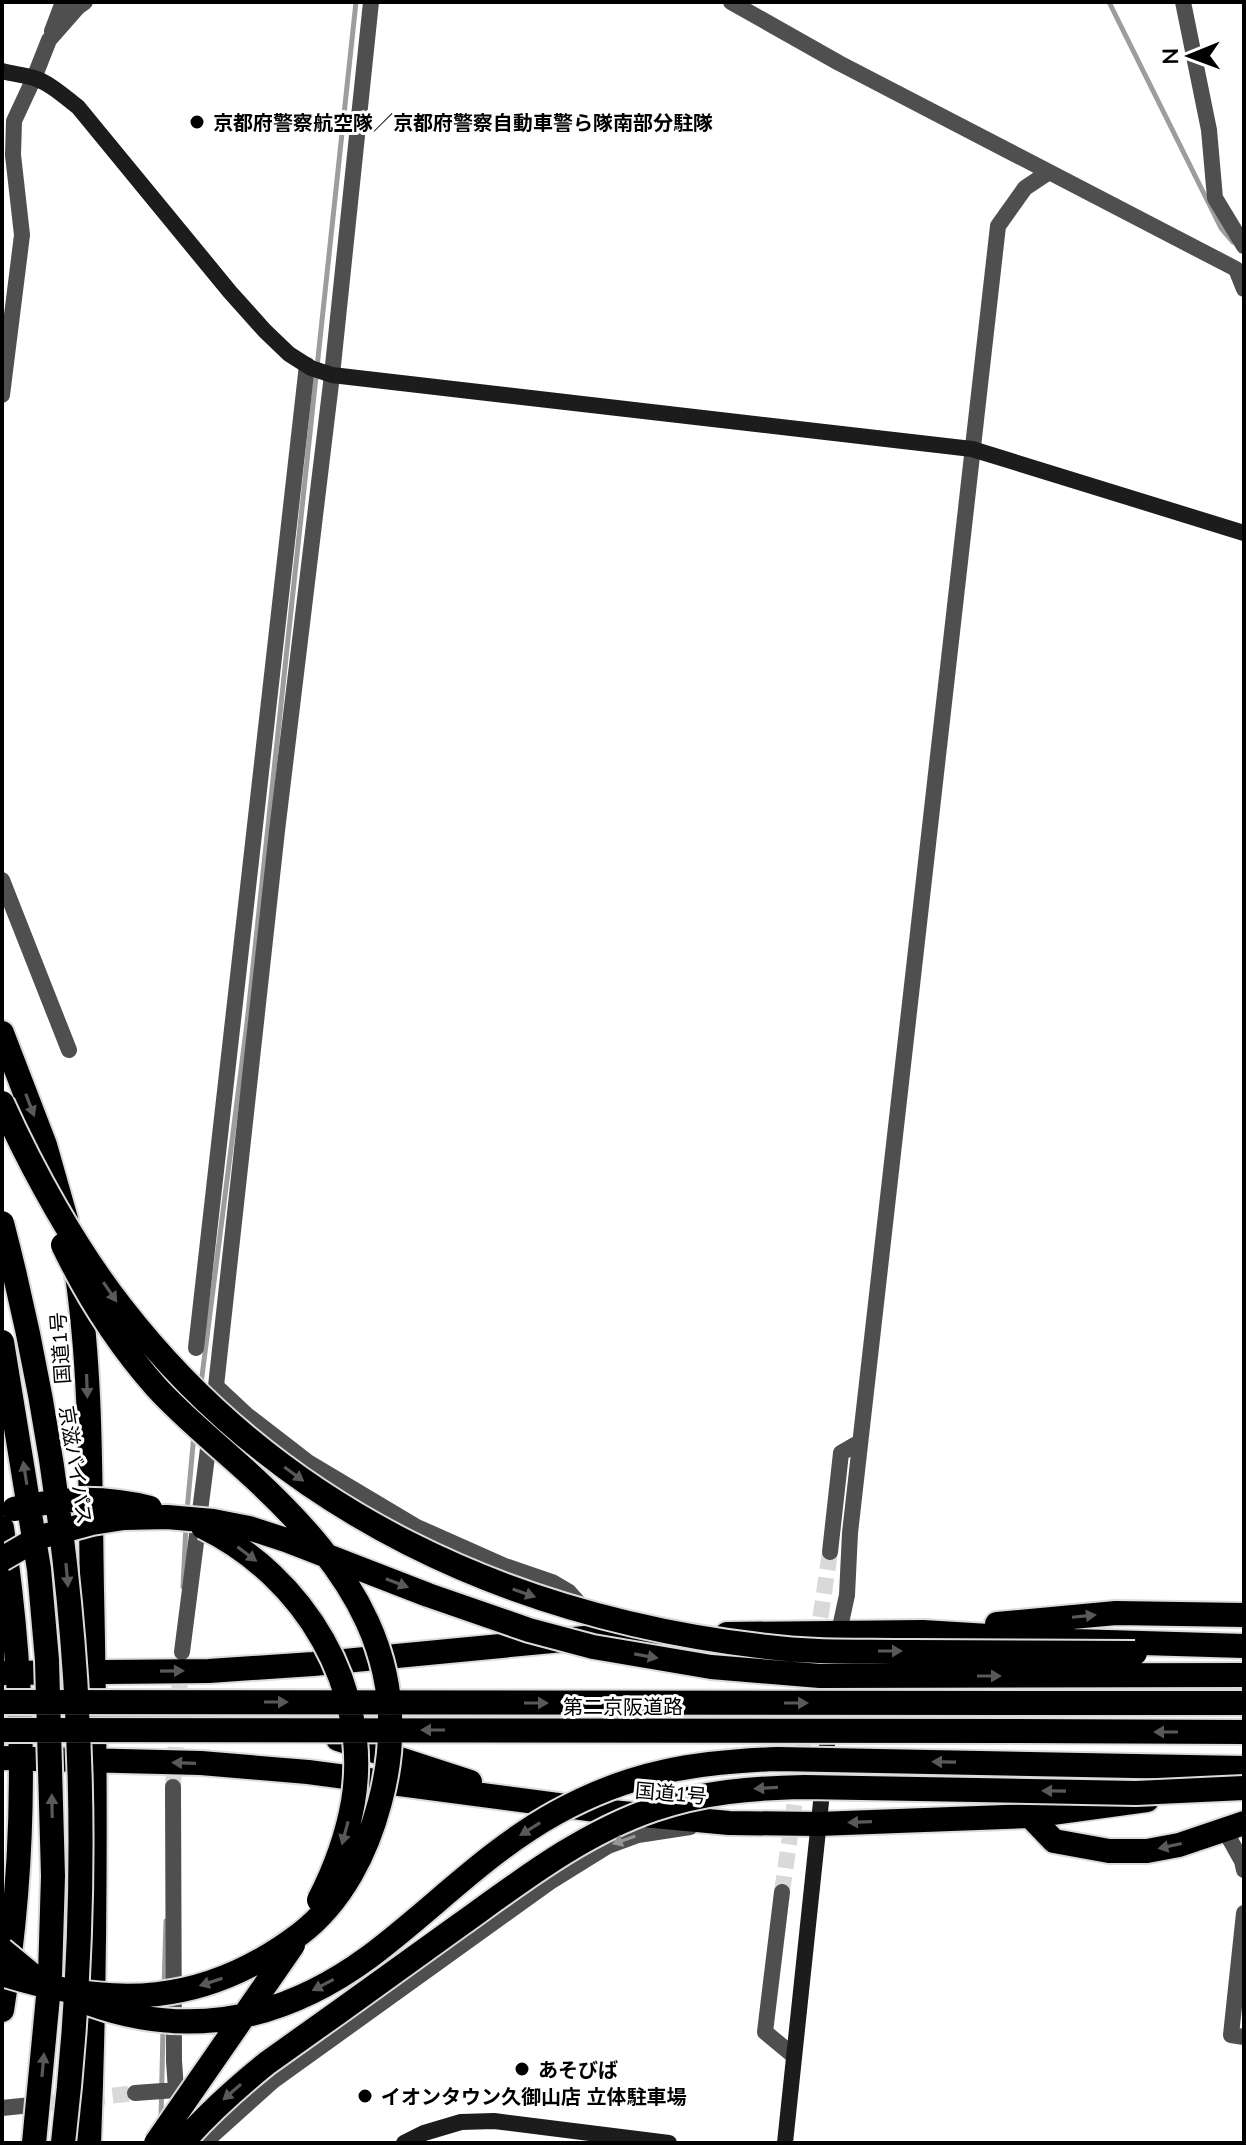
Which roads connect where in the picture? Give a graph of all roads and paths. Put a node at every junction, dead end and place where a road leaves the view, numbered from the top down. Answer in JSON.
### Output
{"nodes":[{"id":1,"x":63,"y":2,"type":"edge"},
{"id":2,"x":85,"y":2,"type":"edge"},
{"id":3,"x":371,"y":2,"type":"edge"},
{"id":4,"x":731,"y":2,"type":"edge"},
{"id":5,"x":1183,"y":2,"type":"edge"},
{"id":6,"x":49,"y":40,"type":"junction"},
{"id":7,"x":2,"y":71,"type":"edge"},
{"id":8,"x":30,"y":78,"type":"junction"},
{"id":9,"x":1049,"y":172,"type":"junction"},
{"id":10,"x":1244,"y":246,"type":"edge"},
{"id":11,"x":1240,"y":262,"type":"edge"},
{"id":12,"x":1244,"y":289,"type":"edge"},
{"id":13,"x":319,"y":370,"type":"junction"},
{"id":14,"x":2,"y":395,"type":"edge"},
{"id":15,"x":972,"y":449,"type":"junction"},
{"id":16,"x":1244,"y":533,"type":"edge"},
{"id":17,"x":271,"y":685,"type":"junction"},
{"id":18,"x":294,"y":688,"type":"junction"},
{"id":19,"x":2,"y":880,"type":"edge"},
{"id":20,"x":236,"y":990,"type":"junction"},
{"id":21,"x":259,"y":994,"type":"junction"},
{"id":22,"x":2,"y":1033,"type":"edge"},
{"id":23,"x":69,"y":1050,"type":"dead end"},
{"id":24,"x":2,"y":1103,"type":"edge"},
{"id":25,"x":18,"y":1137,"type":"junction"},
{"id":26,"x":2,"y":1223,"type":"edge"},
{"id":27,"x":202,"y":1297,"type":"junction"},
{"id":28,"x":225,"y":1300,"type":"junction"},
{"id":29,"x":2,"y":1342,"type":"edge"},
{"id":30,"x":196,"y":1348,"type":"dead end"},
{"id":31,"x":216,"y":1386,"type":"junction"},
{"id":32,"x":860,"y":1442,"type":"junction"},
{"id":33,"x":2,"y":1513,"type":"edge"},
{"id":34,"x":2,"y":1528,"type":"edge"},
{"id":35,"x":830,"y":1552,"type":"tunnel mouth"},
{"id":36,"x":2,"y":1559,"type":"edge"},
{"id":37,"x":1244,"y":1615,"type":"edge"},
{"id":38,"x":839,"y":1632,"type":"junction"},
{"id":39,"x":923,"y":1632,"type":"junction"},
{"id":40,"x":605,"y":1636,"type":"junction"},
{"id":41,"x":1244,"y":1646,"type":"edge"},
{"id":42,"x":182,"y":1652,"type":"tunnel mouth"},
{"id":43,"x":1244,"y":1659,"type":"edge"},
{"id":44,"x":94,"y":1672,"type":"junction"},
{"id":45,"x":10,"y":1673,"type":"edge"},
{"id":46,"x":1244,"y":1675,"type":"edge"},
{"id":47,"x":1244,"y":1703,"type":"edge"},
{"id":48,"x":6,"y":1716,"type":"edge"},
{"id":49,"x":86,"y":1717,"type":"junction"},
{"id":50,"x":1244,"y":1732,"type":"edge"},
{"id":51,"x":11,"y":1758,"type":"edge"},
{"id":52,"x":95,"y":1760,"type":"junction"},
{"id":53,"x":1244,"y":1768,"type":"edge"},
{"id":54,"x":173,"y":1787,"type":"tunnel mouth"},
{"id":55,"x":1244,"y":1788,"type":"edge"},
{"id":56,"x":546,"y":1803,"type":"junction"},
{"id":57,"x":1030,"y":1816,"type":"junction"},
{"id":58,"x":729,"y":1823,"type":"junction"},
{"id":59,"x":818,"y":1824,"type":"junction"},
{"id":60,"x":1234,"y":1826,"type":"edge"},
{"id":61,"x":1244,"y":1870,"type":"edge"},
{"id":62,"x":782,"y":1892,"type":"tunnel mouth"},
{"id":63,"x":1244,"y":1913,"type":"edge"},
{"id":64,"x":2,"y":1950,"type":"edge"},
{"id":65,"x":2,"y":1974,"type":"edge"},
{"id":66,"x":2,"y":2010,"type":"edge"},
{"id":67,"x":1244,"y":2037,"type":"edge"},
{"id":68,"x":794,"y":2056,"type":"junction"},
{"id":69,"x":176,"y":2090,"type":"junction"},
{"id":70,"x":135,"y":2093,"type":"tunnel mouth"},
{"id":71,"x":41,"y":2104,"type":"tunnel mouth"},
{"id":72,"x":2,"y":2108,"type":"edge"},
{"id":73,"x":206,"y":2140,"type":"edge"},
{"id":74,"x":34,"y":2143,"type":"edge"},
{"id":75,"x":63,"y":2143,"type":"edge"},
{"id":76,"x":89,"y":2143,"type":"edge"},
{"id":77,"x":156,"y":2143,"type":"edge"},
{"id":78,"x":182,"y":2143,"type":"edge"},
{"id":79,"x":404,"y":2143,"type":"edge"},
{"id":80,"x":669,"y":2143,"type":"edge"},
{"id":81,"x":785,"y":2143,"type":"edge"}],
"edges":[{"from":1,"to":6,"type":"street"},
{"from":2,"to":6,"type":"street"},
{"from":3,"to":13,"type":"street"},
{"from":4,"to":9,"type":"street"},
{"from":5,"to":10,"type":"street"},
{"from":6,"to":8,"type":"street"},
{"from":7,"to":8,"type":"street"},
{"from":8,"to":13,"type":"street"},
{"from":8,"to":14,"type":"street"},
{"from":9,"to":11,"type":"street"},
{"from":9,"to":15,"type":"street"},
{"from":11,"to":12,"type":"street"},
{"from":13,"to":15,"type":"street"},
{"from":13,"to":17,"type":"street"},
{"from":13,"to":18,"type":"street"},
{"from":15,"to":16,"type":"street"},
{"from":15,"to":32,"type":"street"},
{"from":17,"to":18,"type":"street"},
{"from":17,"to":20,"type":"street"},
{"from":18,"to":21,"type":"street"},
{"from":19,"to":23,"type":"street"},
{"from":20,"to":21,"type":"street"},
{"from":20,"to":27,"type":"street"},
{"from":21,"to":28,"type":"street"},
{"from":22,"to":44,"type":"highway","name":"国道1号","one_way":true},
{"from":24,"to":25,"type":"highway","bridge":true},
{"from":25,"to":43,"type":"highway","one_way":true,"bridge":true},
{"from":25,"to":65,"type":"highway","one_way":true,"bridge":true},
{"from":26,"to":49,"type":"highway","name":"京滋バイパス","one_way":true,"bridge":true},
{"from":27,"to":28,"type":"street"},
{"from":27,"to":30,"type":"street"},
{"from":28,"to":31,"type":"street"},
{"from":74,"to":29,"type":"highway","one_way":true,"bridge":true},
{"from":31,"to":40,"type":"street"},
{"from":31,"to":42,"type":"street"},
{"from":32,"to":35,"type":"street"},
{"from":32,"to":38,"type":"street"},
{"from":33,"to":77,"type":"highway","one_way":true,"bridge":true},
{"from":34,"to":45,"type":"highway"},
{"from":36,"to":46,"type":"highway","one_way":true,"bridge":true},
{"from":39,"to":37,"type":"highway","one_way":true},
{"from":38,"to":39,"type":"highway"},
{"from":38,"to":40,"type":"highway"},
{"from":38,"to":59,"type":"street"},
{"from":39,"to":41,"type":"highway"},
{"from":44,"to":40,"type":"highway","one_way":true},
{"from":44,"to":45,"type":"highway"},
{"from":44,"to":49,"type":"highway","name":"国道1号"},
{"from":45,"to":48,"type":"highway"},
{"from":45,"to":49,"type":"highway"},
{"from":48,"to":47,"type":"highway","name":"第二京阪道路","one_way":true,"bridge":true},
{"from":50,"to":48,"type":"highway","name":"第二京阪道路","one_way":true,"bridge":true},
{"from":48,"to":51,"type":"highway"},
{"from":48,"to":52,"type":"highway"},
{"from":49,"to":52,"type":"highway","name":"国道1号"},
{"from":49,"to":56,"type":"highway"},
{"from":49,"to":75,"type":"highway","bridge":true},
{"from":51,"to":52,"type":"highway","name":"国道1号"},
{"from":51,"to":66,"type":"highway"},
{"from":56,"to":52,"type":"highway","name":"国道1号","one_way":true},
{"from":52,"to":76,"type":"highway","name":"国道1号"},
{"from":53,"to":64,"type":"highway","one_way":true,"bridge":true},
{"from":54,"to":69,"type":"street"},
{"from":55,"to":57,"type":"highway","name":"国道1号"},
{"from":55,"to":78,"type":"highway","one_way":true,"bridge":true},
{"from":56,"to":58,"type":"highway","name":"国道1号"},
{"from":57,"to":59,"type":"highway","name":"国道1号","one_way":true},
{"from":60,"to":57,"type":"highway","one_way":true},
{"from":58,"to":59,"type":"highway","name":"国道1号"},
{"from":58,"to":73,"type":"street","one_way":true},
{"from":59,"to":68,"type":"street"},
{"from":60,"to":61,"type":"street"},
{"from":62,"to":68,"type":"street"},
{"from":63,"to":67,"type":"street"},
{"from":68,"to":81,"type":"street"},
{"from":69,"to":70,"type":"street"},
{"from":69,"to":73,"type":"street"},
{"from":71,"to":72,"type":"street"},
{"from":79,"to":80,"type":"street"}]}
